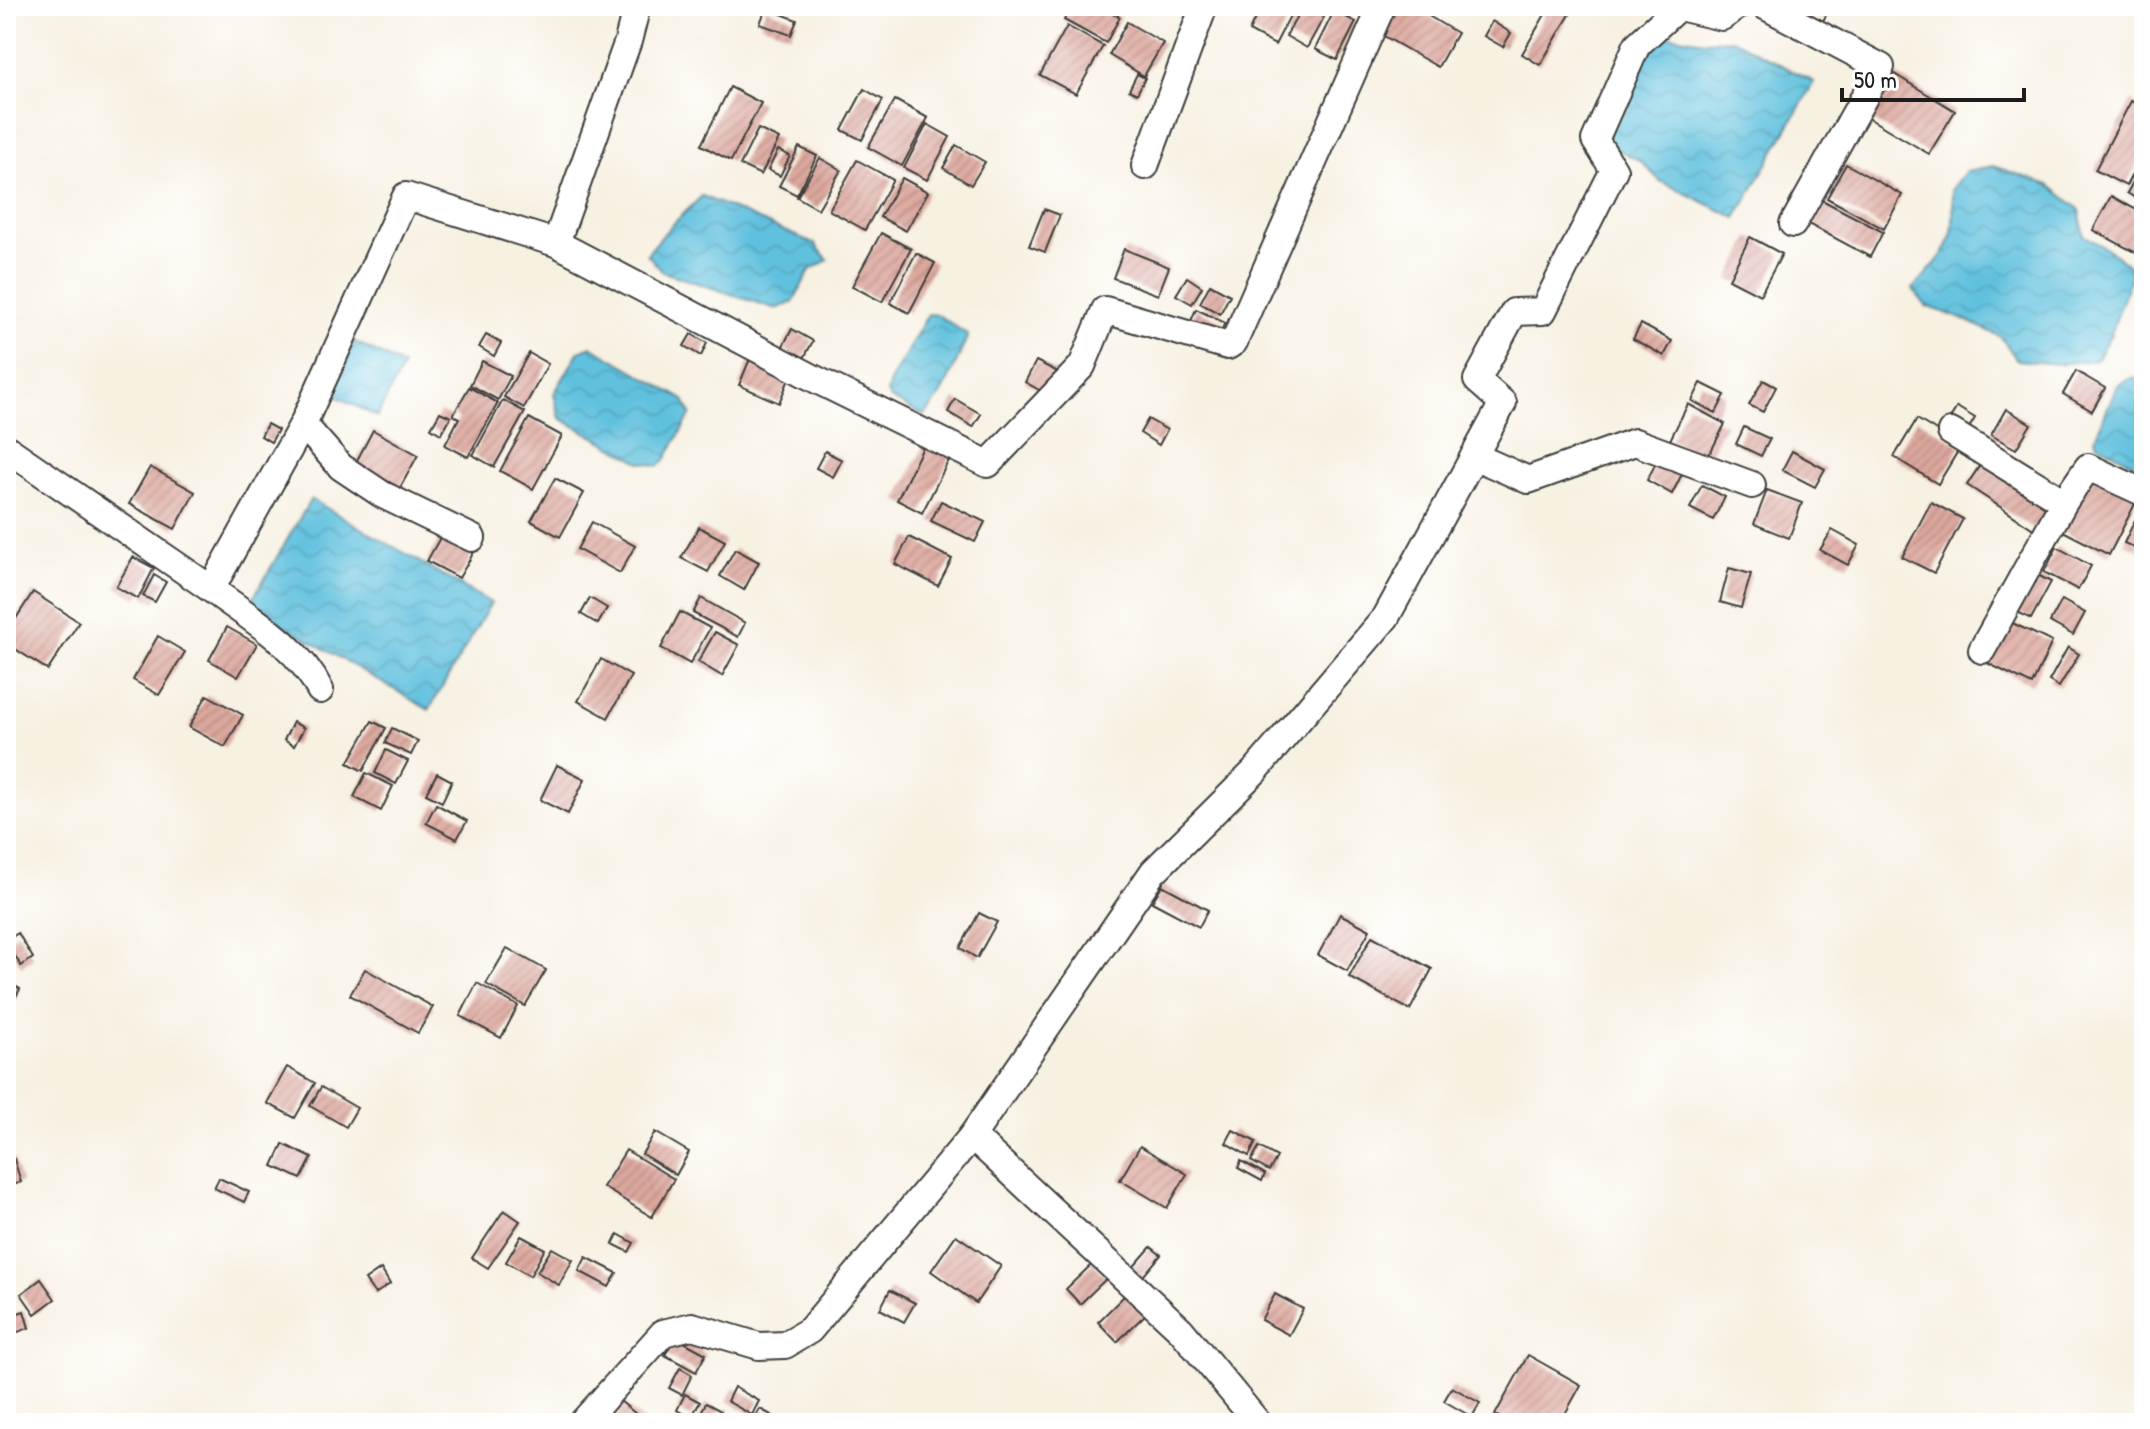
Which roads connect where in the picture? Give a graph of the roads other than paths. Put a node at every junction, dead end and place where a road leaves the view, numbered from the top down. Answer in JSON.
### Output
{"nodes":[{"id":1,"x":637,"y":6,"type":"edge"},
{"id":2,"x":1204,"y":6,"type":"edge"},
{"id":3,"x":1382,"y":6,"type":"edge"},
{"id":4,"x":1738,"y":6,"type":"edge"},
{"id":5,"x":1765,"y":6,"type":"edge"},
{"id":6,"x":1677,"y":7,"type":"edge"},
{"id":7,"x":1145,"y":166,"type":"dead end"},
{"id":8,"x":1793,"y":224,"type":"dead end"},
{"id":9,"x":556,"y":243,"type":"junction"},
{"id":10,"x":303,"y":424,"type":"junction"},
{"id":11,"x":1951,"y":432,"type":"dead end"},
{"id":12,"x":6,"y":448,"type":"edge"},
{"id":13,"x":1474,"y":456,"type":"junction"},
{"id":14,"x":1752,"y":485,"type":"dead end"},
{"id":15,"x":2144,"y":493,"type":"edge"},
{"id":16,"x":2064,"y":502,"type":"junction"},
{"id":17,"x":472,"y":538,"type":"dead end"},
{"id":18,"x":211,"y":589,"type":"junction"},
{"id":19,"x":1982,"y":650,"type":"dead end"},
{"id":20,"x":320,"y":690,"type":"dead end"},
{"id":21,"x":972,"y":1136,"type":"junction"},
{"id":22,"x":582,"y":1423,"type":"edge"},
{"id":23,"x":1258,"y":1423,"type":"edge"}],
"edges":[{"from":1,"to":9,"type":"street"},
{"from":2,"to":7,"type":"street"},
{"from":3,"to":9,"type":"street"},
{"from":4,"to":6,"type":"street"},
{"from":5,"to":8,"type":"street"},
{"from":6,"to":13,"type":"street"},
{"from":9,"to":10,"type":"street"},
{"from":10,"to":17,"type":"street"},
{"from":10,"to":18,"type":"street"},
{"from":11,"to":16,"type":"street"},
{"from":12,"to":18,"type":"street"},
{"from":13,"to":14,"type":"street"},
{"from":13,"to":21,"type":"street"},
{"from":15,"to":16,"type":"street"},
{"from":16,"to":19,"type":"street"},
{"from":18,"to":20,"type":"street"},
{"from":21,"to":22,"type":"street"},
{"from":21,"to":23,"type":"street"}]}
